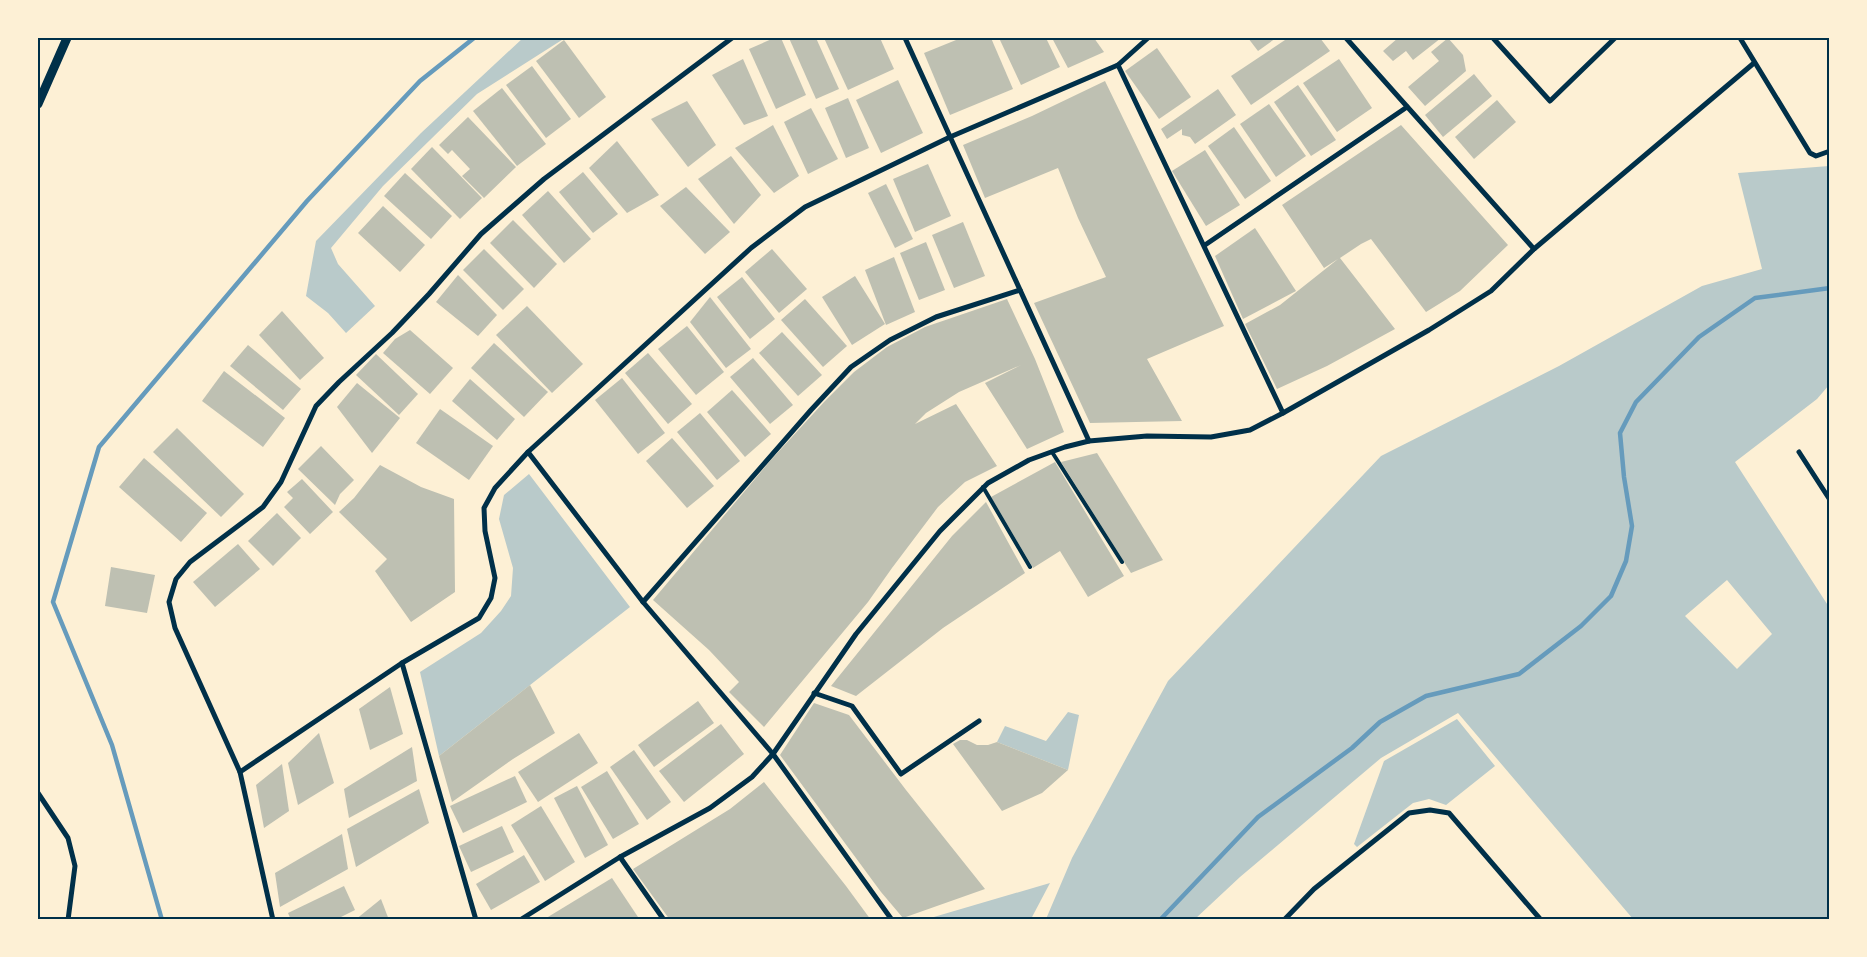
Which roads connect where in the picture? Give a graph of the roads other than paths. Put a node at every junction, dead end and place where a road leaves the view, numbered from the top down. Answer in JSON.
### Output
{"nodes":[{"id":1,"x":67,"y":38,"type":"edge"},
{"id":2,"x":732,"y":38,"type":"edge"},
{"id":3,"x":905,"y":38,"type":"edge"},
{"id":4,"x":1148,"y":38,"type":"edge"},
{"id":5,"x":1346,"y":38,"type":"edge"},
{"id":6,"x":1493,"y":38,"type":"edge"},
{"id":7,"x":1615,"y":38,"type":"edge"},
{"id":8,"x":1740,"y":38,"type":"edge"},
{"id":9,"x":1754,"y":63,"type":"junction"},
{"id":10,"x":1118,"y":65,"type":"junction"},
{"id":11,"x":38,"y":104,"type":"edge"},
{"id":12,"x":1407,"y":107,"type":"junction"},
{"id":13,"x":950,"y":137,"type":"junction"},
{"id":14,"x":1830,"y":151,"type":"edge"},
{"id":15,"x":1205,"y":245,"type":"junction"},
{"id":16,"x":1534,"y":249,"type":"junction"},
{"id":17,"x":1020,"y":290,"type":"junction"},
{"id":18,"x":1283,"y":413,"type":"junction"},
{"id":19,"x":1089,"y":441,"type":"junction"},
{"id":20,"x":528,"y":452,"type":"junction"},
{"id":21,"x":1052,"y":452,"type":"junction"},
{"id":22,"x":1798,"y":452,"type":"dead end"},
{"id":23,"x":983,"y":487,"type":"junction"},
{"id":24,"x":1830,"y":500,"type":"edge"},
{"id":25,"x":1122,"y":562,"type":"dead end"},
{"id":26,"x":1030,"y":567,"type":"dead end"},
{"id":27,"x":644,"y":602,"type":"junction"},
{"id":28,"x":402,"y":663,"type":"junction"},
{"id":29,"x":814,"y":693,"type":"junction"},
{"id":30,"x":979,"y":721,"type":"dead end"},
{"id":31,"x":773,"y":754,"type":"junction"},
{"id":32,"x":240,"y":772,"type":"junction"},
{"id":33,"x":38,"y":793,"type":"edge"},
{"id":34,"x":620,"y":857,"type":"junction"},
{"id":35,"x":68,"y":920,"type":"edge"},
{"id":36,"x":273,"y":920,"type":"edge"},
{"id":37,"x":476,"y":920,"type":"edge"},
{"id":38,"x":520,"y":920,"type":"edge"},
{"id":39,"x":664,"y":920,"type":"edge"},
{"id":40,"x":892,"y":920,"type":"edge"},
{"id":41,"x":1284,"y":920,"type":"edge"},
{"id":42,"x":1541,"y":920,"type":"edge"}],
"edges":[{"from":1,"to":11,"type":"street"},
{"from":2,"to":32,"type":"street"},
{"from":3,"to":13,"type":"street"},
{"from":4,"to":10,"type":"street"},
{"from":5,"to":12,"type":"street"},
{"from":6,"to":7,"type":"street"},
{"from":8,"to":9,"type":"street"},
{"from":9,"to":14,"type":"street"},
{"from":9,"to":16,"type":"street"},
{"from":10,"to":13,"type":"street"},
{"from":10,"to":15,"type":"street"},
{"from":12,"to":15,"type":"street"},
{"from":12,"to":16,"type":"street"},
{"from":13,"to":17,"type":"street"},
{"from":13,"to":20,"type":"street"},
{"from":15,"to":18,"type":"street"},
{"from":16,"to":18,"type":"street"},
{"from":17,"to":19,"type":"street"},
{"from":17,"to":27,"type":"street"},
{"from":18,"to":19,"type":"street"},
{"from":19,"to":21,"type":"street"},
{"from":20,"to":27,"type":"street"},
{"from":20,"to":28,"type":"street"},
{"from":21,"to":23,"type":"street"},
{"from":21,"to":25,"type":"lane"},
{"from":22,"to":24,"type":"street"},
{"from":23,"to":26,"type":"lane"},
{"from":23,"to":29,"type":"street"},
{"from":27,"to":31,"type":"street"},
{"from":28,"to":32,"type":"street"},
{"from":28,"to":37,"type":"street"},
{"from":29,"to":30,"type":"street"},
{"from":29,"to":31,"type":"street"},
{"from":31,"to":34,"type":"street"},
{"from":31,"to":40,"type":"street"},
{"from":32,"to":36,"type":"street"},
{"from":33,"to":35,"type":"street"},
{"from":34,"to":38,"type":"street"},
{"from":34,"to":39,"type":"street"},
{"from":41,"to":42,"type":"street"}]}
